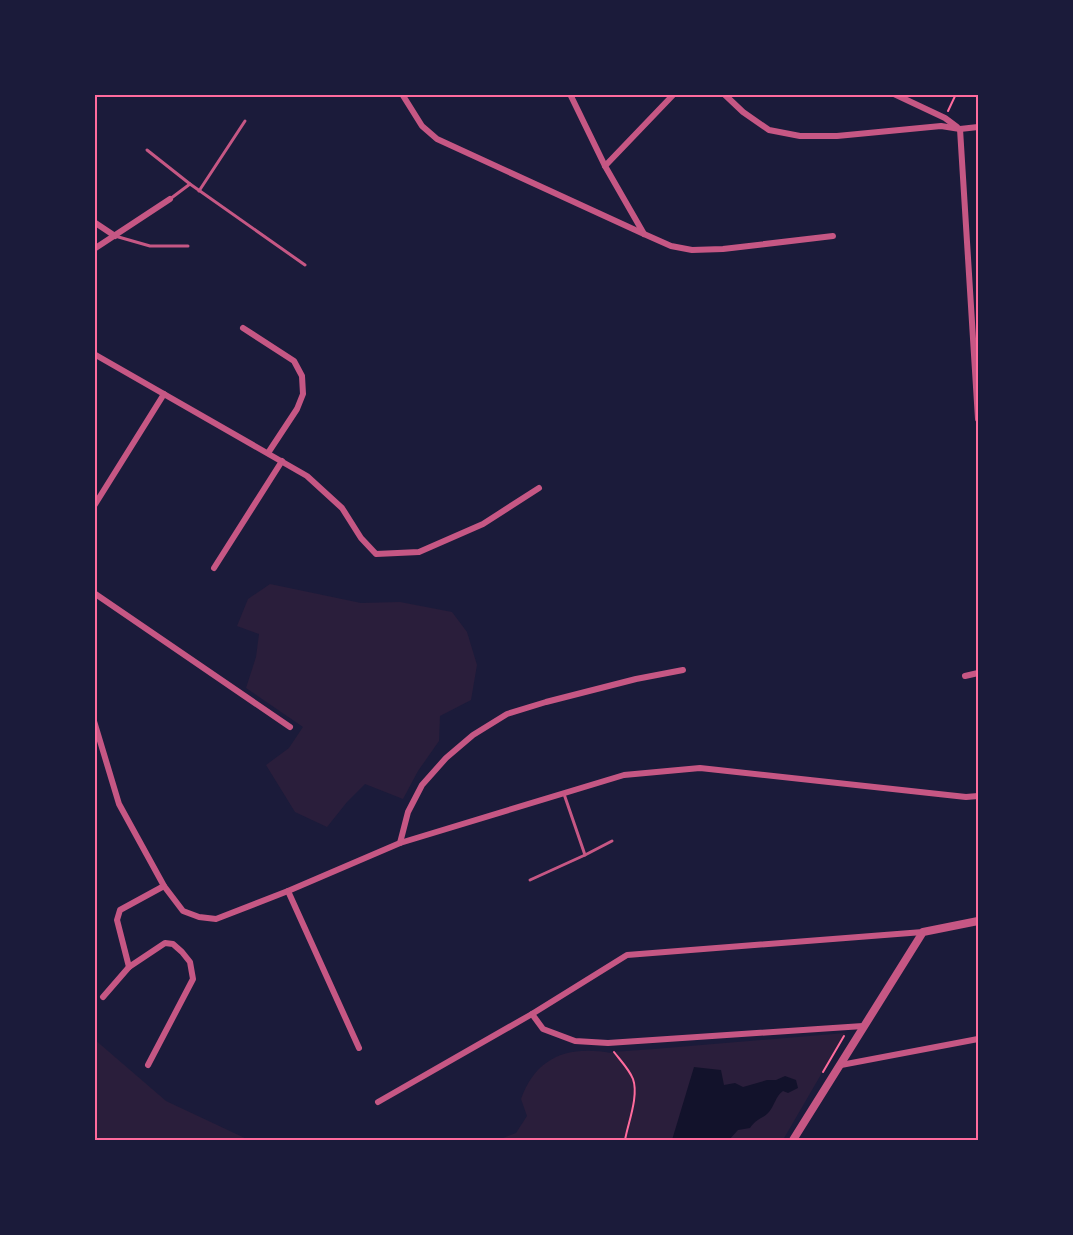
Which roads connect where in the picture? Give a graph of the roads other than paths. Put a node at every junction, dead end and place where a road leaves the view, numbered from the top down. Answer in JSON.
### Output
{"nodes":[{"id":1,"x":402,"y":94,"type":"edge"},
{"id":2,"x":570,"y":94,"type":"edge"},
{"id":3,"x":674,"y":94,"type":"edge"},
{"id":4,"x":724,"y":94,"type":"edge"},
{"id":5,"x":894,"y":94,"type":"edge"},
{"id":6,"x":245,"y":121,"type":"dead end"},
{"id":7,"x":978,"y":127,"type":"edge"},
{"id":8,"x":960,"y":129,"type":"junction"},
{"id":9,"x":147,"y":150,"type":"dead end"},
{"id":10,"x":605,"y":166,"type":"junction"},
{"id":11,"x":190,"y":184,"type":"junction"},
{"id":12,"x":199,"y":190,"type":"junction"},
{"id":13,"x":170,"y":199,"type":"joint"},
{"id":14,"x":94,"y":222,"type":"edge"},
{"id":15,"x":644,"y":234,"type":"junction"},
{"id":16,"x":115,"y":236,"type":"junction"},
{"id":17,"x":833,"y":236,"type":"dead end"},
{"id":18,"x":188,"y":246,"type":"dead end"},
{"id":19,"x":94,"y":249,"type":"edge"},
{"id":20,"x":305,"y":265,"type":"dead end"},
{"id":21,"x":243,"y":328,"type":"dead end"},
{"id":22,"x":94,"y":354,"type":"edge"},
{"id":23,"x":164,"y":394,"type":"junction"},
{"id":24,"x":978,"y":419,"type":"edge"},
{"id":25,"x":268,"y":453,"type":"junction"},
{"id":26,"x":282,"y":461,"type":"junction"},
{"id":27,"x":539,"y":488,"type":"dead end"},
{"id":28,"x":94,"y":506,"type":"edge"},
{"id":29,"x":214,"y":568,"type":"dead end"},
{"id":30,"x":94,"y":593,"type":"edge"},
{"id":31,"x":683,"y":670,"type":"dead end"},
{"id":32,"x":978,"y":674,"type":"edge"},
{"id":33,"x":965,"y":676,"type":"dead end"},
{"id":34,"x":94,"y":721,"type":"edge"},
{"id":35,"x":290,"y":727,"type":"dead end"},
{"id":36,"x":564,"y":793,"type":"junction"},
{"id":37,"x":978,"y":795,"type":"edge"},
{"id":38,"x":612,"y":841,"type":"dead end"},
{"id":39,"x":400,"y":843,"type":"junction"},
{"id":40,"x":585,"y":855,"type":"junction"},
{"id":41,"x":530,"y":880,"type":"dead end"},
{"id":42,"x":164,"y":886,"type":"junction"},
{"id":43,"x":288,"y":891,"type":"junction"},
{"id":44,"x":978,"y":921,"type":"edge"},
{"id":45,"x":923,"y":932,"type":"junction"},
{"id":46,"x":129,"y":967,"type":"junction"},
{"id":47,"x":103,"y":997,"type":"dead end"},
{"id":48,"x":532,"y":1014,"type":"junction"},
{"id":49,"x":863,"y":1026,"type":"junction"},
{"id":50,"x":978,"y":1039,"type":"edge"},
{"id":51,"x":359,"y":1048,"type":"dead end"},
{"id":52,"x":148,"y":1065,"type":"dead end"},
{"id":53,"x":841,"y":1065,"type":"junction"},
{"id":54,"x":378,"y":1102,"type":"dead end"},
{"id":55,"x":793,"y":1140,"type":"edge"}],
"edges":[{"from":1,"to":15,"type":"street"},
{"from":2,"to":10,"type":"street"},
{"from":3,"to":10,"type":"street"},
{"from":4,"to":8,"type":"street"},
{"from":5,"to":8,"type":"street"},
{"from":6,"to":12,"type":"lane"},
{"from":7,"to":8,"type":"street"},
{"from":8,"to":24,"type":"street"},
{"from":9,"to":11,"type":"lane"},
{"from":10,"to":15,"type":"street"},
{"from":11,"to":12,"type":"lane"},
{"from":11,"to":13,"type":"lane"},
{"from":12,"to":20,"type":"lane"},
{"from":13,"to":16,"type":"street"},
{"from":14,"to":16,"type":"street"},
{"from":15,"to":17,"type":"street"},
{"from":16,"to":18,"type":"lane"},
{"from":16,"to":19,"type":"street"},
{"from":21,"to":25,"type":"street"},
{"from":22,"to":23,"type":"street"},
{"from":23,"to":25,"type":"street"},
{"from":23,"to":28,"type":"street"},
{"from":25,"to":26,"type":"street"},
{"from":26,"to":27,"type":"street"},
{"from":26,"to":29,"type":"street"},
{"from":30,"to":35,"type":"street"},
{"from":31,"to":39,"type":"street"},
{"from":32,"to":33,"type":"street"},
{"from":34,"to":42,"type":"street"},
{"from":36,"to":37,"type":"street"},
{"from":36,"to":39,"type":"street"},
{"from":36,"to":40,"type":"lane"},
{"from":38,"to":40,"type":"lane"},
{"from":39,"to":43,"type":"street"},
{"from":40,"to":41,"type":"lane"},
{"from":42,"to":43,"type":"street"},
{"from":42,"to":46,"type":"street"},
{"from":43,"to":51,"type":"street"},
{"from":44,"to":45,"type":"street"},
{"from":45,"to":48,"type":"street"},
{"from":45,"to":49,"type":"street"},
{"from":46,"to":47,"type":"street"},
{"from":46,"to":52,"type":"street"},
{"from":48,"to":49,"type":"street"},
{"from":48,"to":54,"type":"street"},
{"from":49,"to":53,"type":"street"},
{"from":50,"to":53,"type":"street"},
{"from":53,"to":55,"type":"street"}]}
